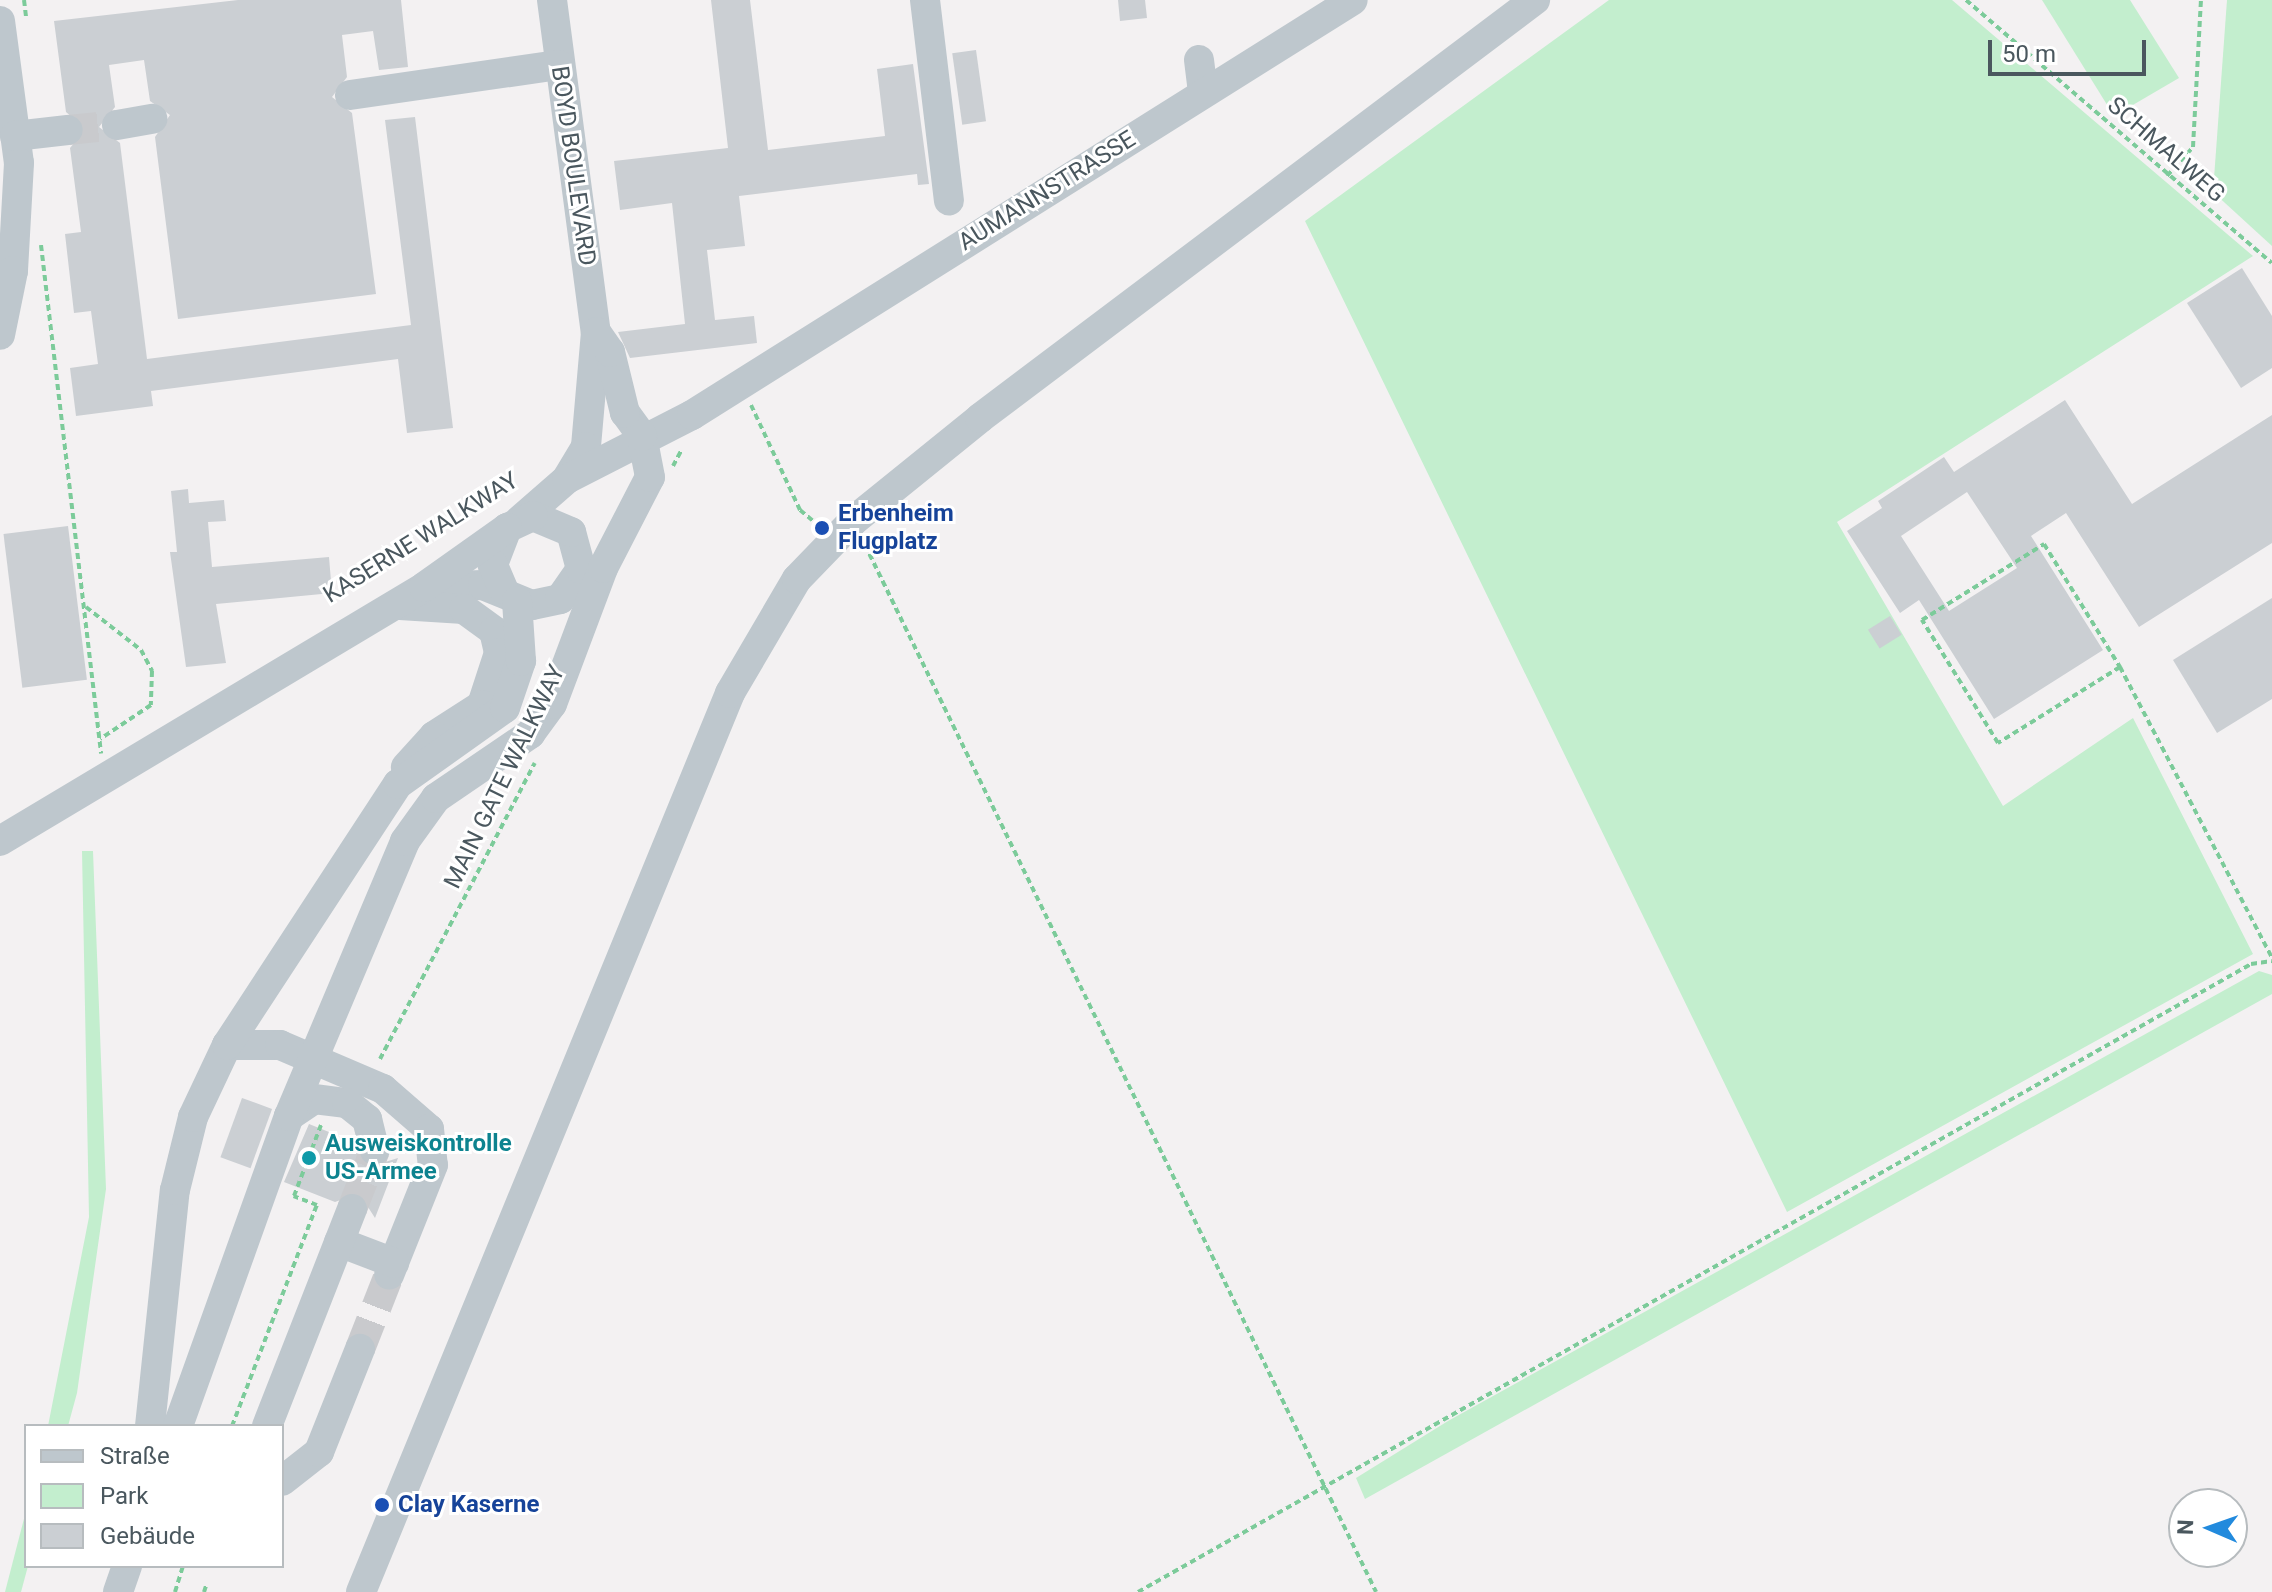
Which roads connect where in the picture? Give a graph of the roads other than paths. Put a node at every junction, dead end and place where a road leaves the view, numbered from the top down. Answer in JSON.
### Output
{"nodes":[{"id":1,"x":552,"y":0,"type":"edge"},
{"id":2,"x":925,"y":0,"type":"edge"},
{"id":3,"x":1353,"y":0,"type":"edge"},
{"id":4,"x":1535,"y":0,"type":"edge"},
{"id":5,"x":8,"y":37,"type":"edge"},
{"id":6,"x":1199,"y":60,"type":"dead end"},
{"id":7,"x":559,"y":65,"type":"junction"},
{"id":8,"x":1203,"y":92,"type":"junction"},
{"id":9,"x":350,"y":95,"type":"dead end"},
{"id":10,"x":152,"y":119,"type":"dead end"},
{"id":11,"x":117,"y":125,"type":"tunnel mouth"},
{"id":12,"x":68,"y":130,"type":"tunnel mouth"},
{"id":13,"x":15,"y":136,"type":"junction"},
{"id":14,"x":949,"y":201,"type":"dead end"},
{"id":15,"x":596,"y":332,"type":"junction"},
{"id":16,"x":0,"y":335,"type":"edge"},
{"id":17,"x":698,"y":412,"type":"junction"},
{"id":18,"x":642,"y":436,"type":"junction"},
{"id":19,"x":659,"y":476,"type":"junction"},
{"id":20,"x":567,"y":479,"type":"junction"},
{"id":21,"x":513,"y":524,"type":"junction"},
{"id":22,"x":582,"y":558,"type":"junction"},
{"id":23,"x":424,"y":587,"type":"junction"},
{"id":24,"x":571,"y":590,"type":"junction"},
{"id":25,"x":510,"y":595,"type":"junction"},
{"id":26,"x":394,"y":605,"type":"junction"},
{"id":27,"x":468,"y":773,"type":"junction"},
{"id":28,"x":398,"y":784,"type":"junction"},
{"id":29,"x":0,"y":841,"type":"edge"},
{"id":30,"x":227,"y":1045,"type":"junction"},
{"id":31,"x":313,"y":1059,"type":"junction"},
{"id":32,"x":355,"y":1092,"type":"junction"},
{"id":33,"x":398,"y":1100,"type":"junction"},
{"id":34,"x":289,"y":1116,"type":"junction"},
{"id":35,"x":352,"y":1209,"type":"tunnel mouth"},
{"id":36,"x":339,"y":1242,"type":"junction"},
{"id":37,"x":360,"y":1349,"type":"tunnel mouth"},
{"id":38,"x":150,"y":1424,"type":"edge"},
{"id":39,"x":179,"y":1424,"type":"edge"},
{"id":40,"x":268,"y":1424,"type":"edge"},
{"id":41,"x":284,"y":1479,"type":"edge"},
{"id":42,"x":126,"y":1568,"type":"edge"},
{"id":43,"x":118,"y":1592,"type":"edge"},
{"id":44,"x":361,"y":1592,"type":"edge"}],
"edges":[{"from":1,"to":7,"type":"street","name":"BOYD BOULEVARD"},
{"from":2,"to":14,"type":"street"},
{"from":3,"to":8,"type":"street","name":"AUMANNSTRASSE"},
{"from":4,"to":44,"type":"street"},
{"from":5,"to":13,"type":"street"},
{"from":6,"to":8,"type":"street"},
{"from":7,"to":9,"type":"street"},
{"from":7,"to":15,"type":"street","name":"BOYD BOULEVARD"},
{"from":8,"to":17,"type":"street","name":"AUMANNSTRASSE"},
{"from":10,"to":11,"type":"street"},
{"from":12,"to":13,"type":"street"},
{"from":13,"to":16,"type":"street"},
{"from":15,"to":18,"type":"street","name":"BOYD BOULEVARD"},
{"from":15,"to":20,"type":"street","name":"BOYD BOULEVARD"},
{"from":17,"to":18,"type":"street"},
{"from":17,"to":19,"type":"street"},
{"from":18,"to":19,"type":"street","name":"BOYD BOULEVARD"},
{"from":18,"to":20,"type":"street"},
{"from":19,"to":22,"type":"street"},
{"from":19,"to":27,"type":"street"},
{"from":20,"to":21,"type":"street"},
{"from":21,"to":22,"type":"street"},
{"from":21,"to":23,"type":"street"},
{"from":21,"to":25,"type":"street"},
{"from":22,"to":24,"type":"street"},
{"from":23,"to":25,"type":"street"},
{"from":23,"to":26,"type":"street"},
{"from":24,"to":25,"type":"street"},
{"from":24,"to":27,"type":"street"},
{"from":25,"to":28,"type":"street"},
{"from":26,"to":28,"type":"street"},
{"from":26,"to":29,"type":"street"},
{"from":27,"to":31,"type":"street"},
{"from":28,"to":30,"type":"street"},
{"from":30,"to":31,"type":"street"},
{"from":30,"to":38,"type":"street"},
{"from":31,"to":32,"type":"street"},
{"from":31,"to":34,"type":"street"},
{"from":32,"to":33,"type":"street"},
{"from":32,"to":33,"type":"street"},
{"from":32,"to":34,"type":"street"},
{"from":33,"to":36,"type":"street"},
{"from":34,"to":39,"type":"street"},
{"from":35,"to":36,"type":"street"},
{"from":36,"to":40,"type":"street"},
{"from":37,"to":41,"type":"street"},
{"from":42,"to":43,"type":"street"}]}
